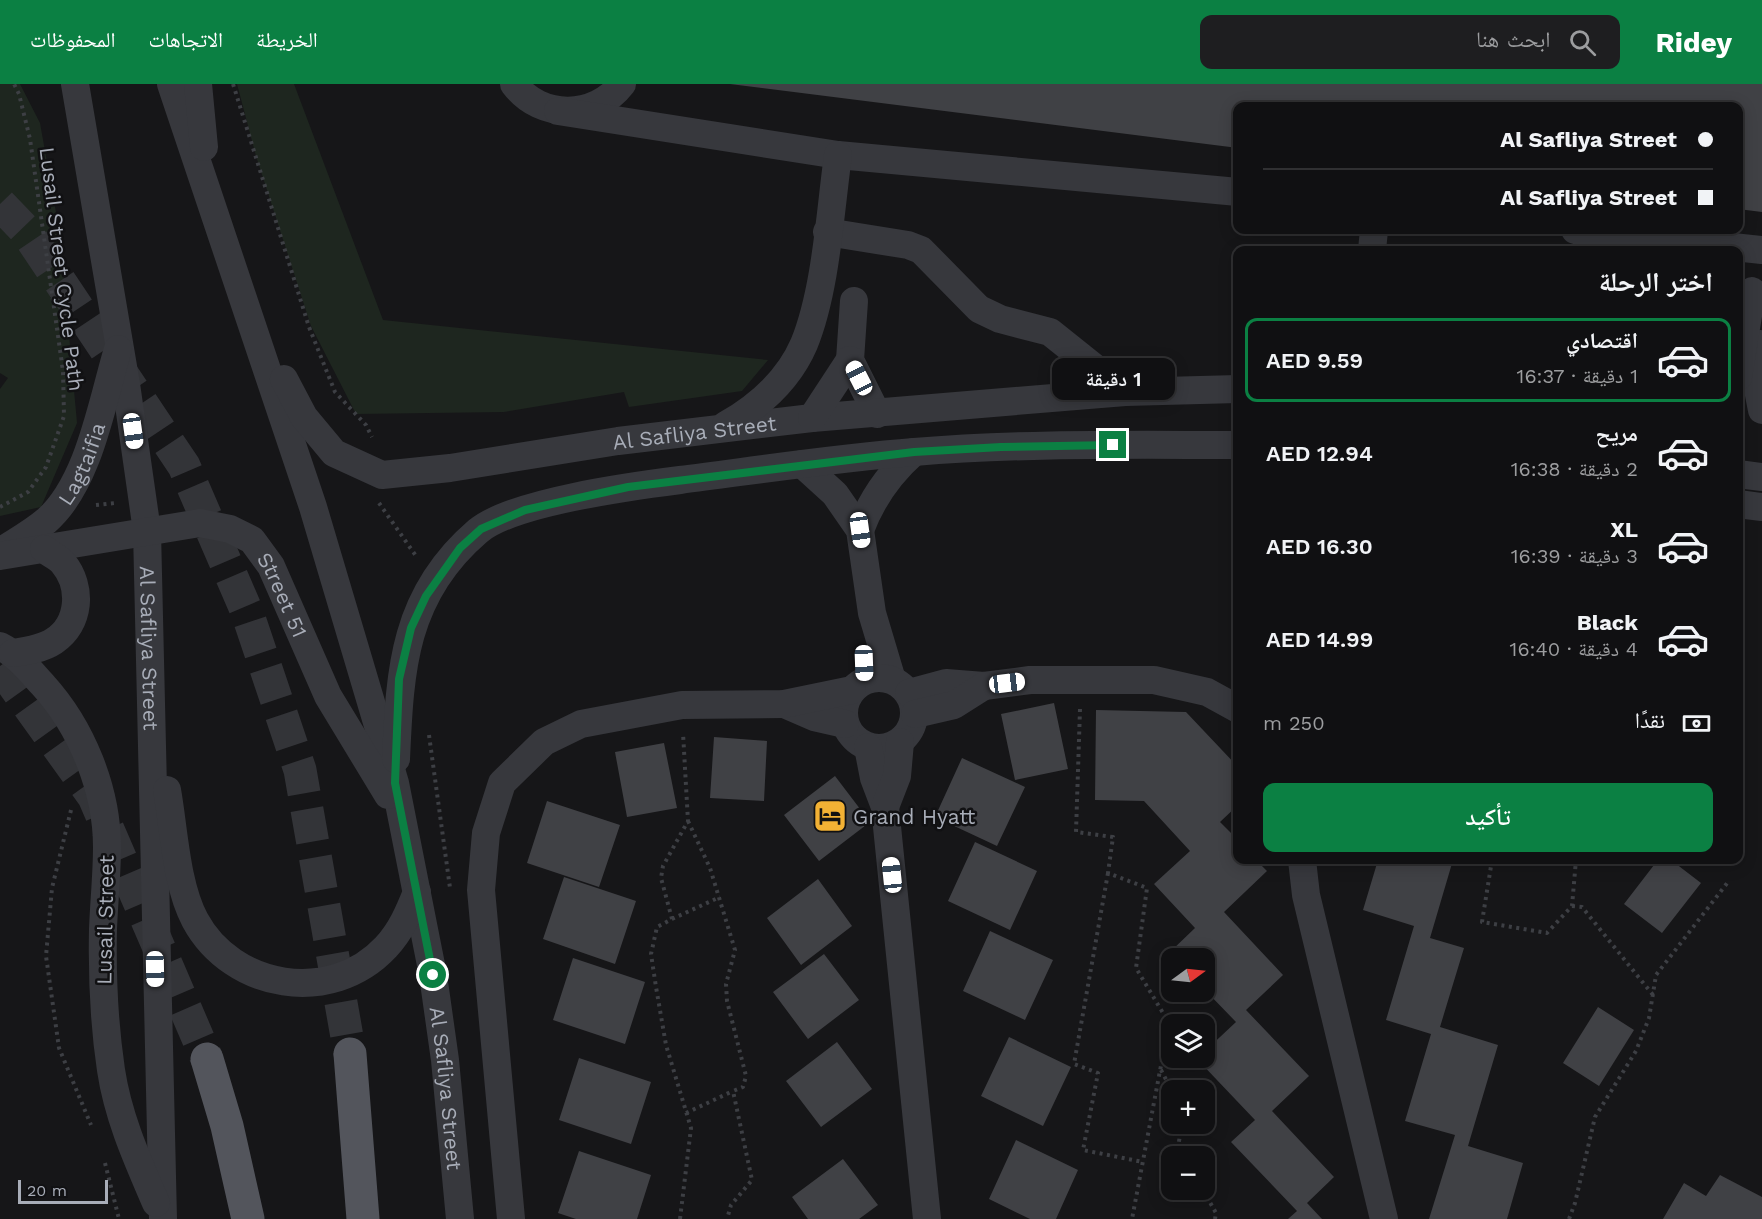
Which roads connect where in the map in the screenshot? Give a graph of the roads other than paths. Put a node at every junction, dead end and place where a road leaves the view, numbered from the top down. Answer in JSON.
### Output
{"nodes":[{"id":1,"x":75,"y":84,"type":"edge"},
{"id":2,"x":171,"y":84,"type":"edge"},
{"id":3,"x":198,"y":84,"type":"edge"},
{"id":4,"x":514,"y":84,"type":"edge"},
{"id":5,"x":622,"y":84,"type":"edge"},
{"id":6,"x":629,"y":84,"type":"edge"},
{"id":7,"x":558,"y":111,"type":"junction"},
{"id":8,"x":639,"y":124,"type":"junction"},
{"id":9,"x":838,"y":155,"type":"junction"},
{"id":10,"x":209,"y":191,"type":"junction"},
{"id":11,"x":1233,"y":192,"type":"edge"},
{"id":12,"x":827,"y":232,"type":"junction"},
{"id":13,"x":1612,"y":234,"type":"edge"},
{"id":14,"x":1725,"y":246,"type":"edge"},
{"id":15,"x":1743,"y":248,"type":"edge"},
{"id":16,"x":1762,"y":250,"type":"edge"},
{"id":17,"x":1752,"y":291,"type":"dead end"},
{"id":18,"x":854,"y":301,"type":"dead end"},
{"id":19,"x":243,"y":302,"type":"junction"},
{"id":20,"x":1762,"y":328,"type":"edge"},
{"id":21,"x":120,"y":344,"type":"junction"},
{"id":22,"x":1743,"y":346,"type":"edge"},
{"id":23,"x":850,"y":360,"type":"junction"},
{"id":24,"x":1233,"y":389,"type":"edge"},
{"id":25,"x":1125,"y":392,"type":"junction"},
{"id":26,"x":1762,"y":410,"type":"edge"},
{"id":27,"x":877,"y":414,"type":"junction"},
{"id":28,"x":1743,"y":415,"type":"edge"},
{"id":29,"x":1762,"y":417,"type":"edge"},
{"id":30,"x":812,"y":418,"type":"junction"},
{"id":31,"x":723,"y":427,"type":"junction"},
{"id":32,"x":1233,"y":445,"type":"edge"},
{"id":33,"x":914,"y":452,"type":"junction"},
{"id":34,"x":802,"y":464,"type":"junction"},
{"id":35,"x":1743,"y":475,"type":"edge"},
{"id":36,"x":1762,"y":477,"type":"edge"},
{"id":37,"x":1743,"y":505,"type":"edge"},
{"id":38,"x":1762,"y":507,"type":"edge"},
{"id":39,"x":860,"y":530,"type":"junction"},
{"id":40,"x":147,"y":531,"type":"junction"},
{"id":41,"x":44,"y":549,"type":"junction"},
{"id":42,"x":0,"y":554,"type":"edge"},
{"id":43,"x":872,"y":613,"type":"junction"},
{"id":44,"x":7,"y":649,"type":"edge"},
{"id":45,"x":858,"y":685,"type":"junction"},
{"id":46,"x":152,"y":693,"type":"junction"},
{"id":47,"x":905,"y":696,"type":"junction"},
{"id":48,"x":784,"y":704,"type":"junction"},
{"id":49,"x":1233,"y":706,"type":"edge"},
{"id":50,"x":845,"y":724,"type":"junction"},
{"id":51,"x":900,"y":742,"type":"junction"},
{"id":52,"x":868,"y":747,"type":"junction"},
{"id":53,"x":395,"y":783,"type":"junction"},
{"id":54,"x":885,"y":807,"type":"junction"},
{"id":55,"x":400,"y":814,"type":"junction"},
{"id":56,"x":1302,"y":864,"type":"edge"},
{"id":57,"x":417,"y":892,"type":"junction"},
{"id":58,"x":350,"y":1054,"type":"tunnel mouth"},
{"id":59,"x":207,"y":1059,"type":"tunnel mouth"},
{"id":60,"x":162,"y":1219,"type":"edge"},
{"id":61,"x":249,"y":1219,"type":"edge"},
{"id":62,"x":363,"y":1219,"type":"edge"},
{"id":63,"x":460,"y":1219,"type":"edge"},
{"id":64,"x":511,"y":1219,"type":"edge"},
{"id":65,"x":927,"y":1219,"type":"edge"},
{"id":66,"x":1384,"y":1219,"type":"edge"}],
"edges":[{"from":1,"to":21,"type":"street","name":"Al Safliya Street"},
{"from":2,"to":10,"type":"street","name":"Al Safliya Street"},
{"from":3,"to":10,"type":"street"},
{"from":4,"to":7,"type":"street"},
{"from":5,"to":7,"type":"street"},
{"from":6,"to":8,"type":"street"},
{"from":7,"to":8,"type":"street"},
{"from":8,"to":9,"type":"street"},
{"from":9,"to":11,"type":"street"},
{"from":9,"to":12,"type":"street"},
{"from":10,"to":19,"type":"street","name":"Al Safliya Street"},
{"from":12,"to":25,"type":"street"},
{"from":12,"to":31,"type":"street"},
{"from":13,"to":14,"type":"street"},
{"from":15,"to":16,"type":"street"},
{"from":17,"to":22,"type":"street"},
{"from":18,"to":23,"type":"street"},
{"from":19,"to":31,"type":"street","name":"Al Safliya Street"},
{"from":19,"to":53,"type":"street","name":"Al Safliya Street"},
{"from":20,"to":26,"type":"street"},
{"from":21,"to":40,"type":"street","name":"Al Safliya Street"},
{"from":21,"to":42,"type":"street","name":"Lagtaifia"},
{"from":23,"to":27,"type":"street"},
{"from":23,"to":30,"type":"street"},
{"from":24,"to":25,"type":"street","name":"Al Safliya Street"},
{"from":25,"to":27,"type":"street","name":"Al Safliya Street"},
{"from":27,"to":30,"type":"street","name":"Al Safliya Street"},
{"from":28,"to":29,"type":"street"},
{"from":30,"to":31,"type":"street","name":"Al Safliya Street"},
{"from":32,"to":33,"type":"street","name":"Al Safliya Street"},
{"from":33,"to":34,"type":"street","name":"Al Safliya Street"},
{"from":33,"to":39,"type":"street"},
{"from":34,"to":39,"type":"street"},
{"from":34,"to":53,"type":"street","name":"Al Safliya Street"},
{"from":35,"to":36,"type":"street"},
{"from":37,"to":38,"type":"street"},
{"from":39,"to":43,"type":"street"},
{"from":40,"to":41,"type":"street","name":"Street 51"},
{"from":40,"to":46,"type":"street","name":"Al Safliya Street"},
{"from":40,"to":55,"type":"street","name":"Street 51"},
{"from":41,"to":42,"type":"street","name":"Street 51"},
{"from":41,"to":44,"type":"street"},
{"from":43,"to":45,"type":"street"},
{"from":43,"to":47,"type":"street"},
{"from":44,"to":60,"type":"street","name":"Lusail Street"},
{"from":45,"to":47,"type":"street"},
{"from":45,"to":48,"type":"street"},
{"from":45,"to":50,"type":"street"},
{"from":46,"to":57,"type":"street"},
{"from":46,"to":60,"type":"street","name":"Al Safliya Street"},
{"from":47,"to":49,"type":"street"},
{"from":47,"to":51,"type":"street"},
{"from":48,"to":50,"type":"street"},
{"from":48,"to":64,"type":"street"},
{"from":50,"to":52,"type":"street"},
{"from":51,"to":52,"type":"street"},
{"from":51,"to":54,"type":"street"},
{"from":52,"to":54,"type":"street"},
{"from":53,"to":55,"type":"street","name":"Al Safliya Street"},
{"from":54,"to":65,"type":"street"},
{"from":55,"to":57,"type":"street","name":"Al Safliya Street"},
{"from":56,"to":66,"type":"street"},
{"from":57,"to":63,"type":"street","name":"Al Safliya Street"},
{"from":58,"to":62,"type":"main road"},
{"from":59,"to":61,"type":"main road"}]}
